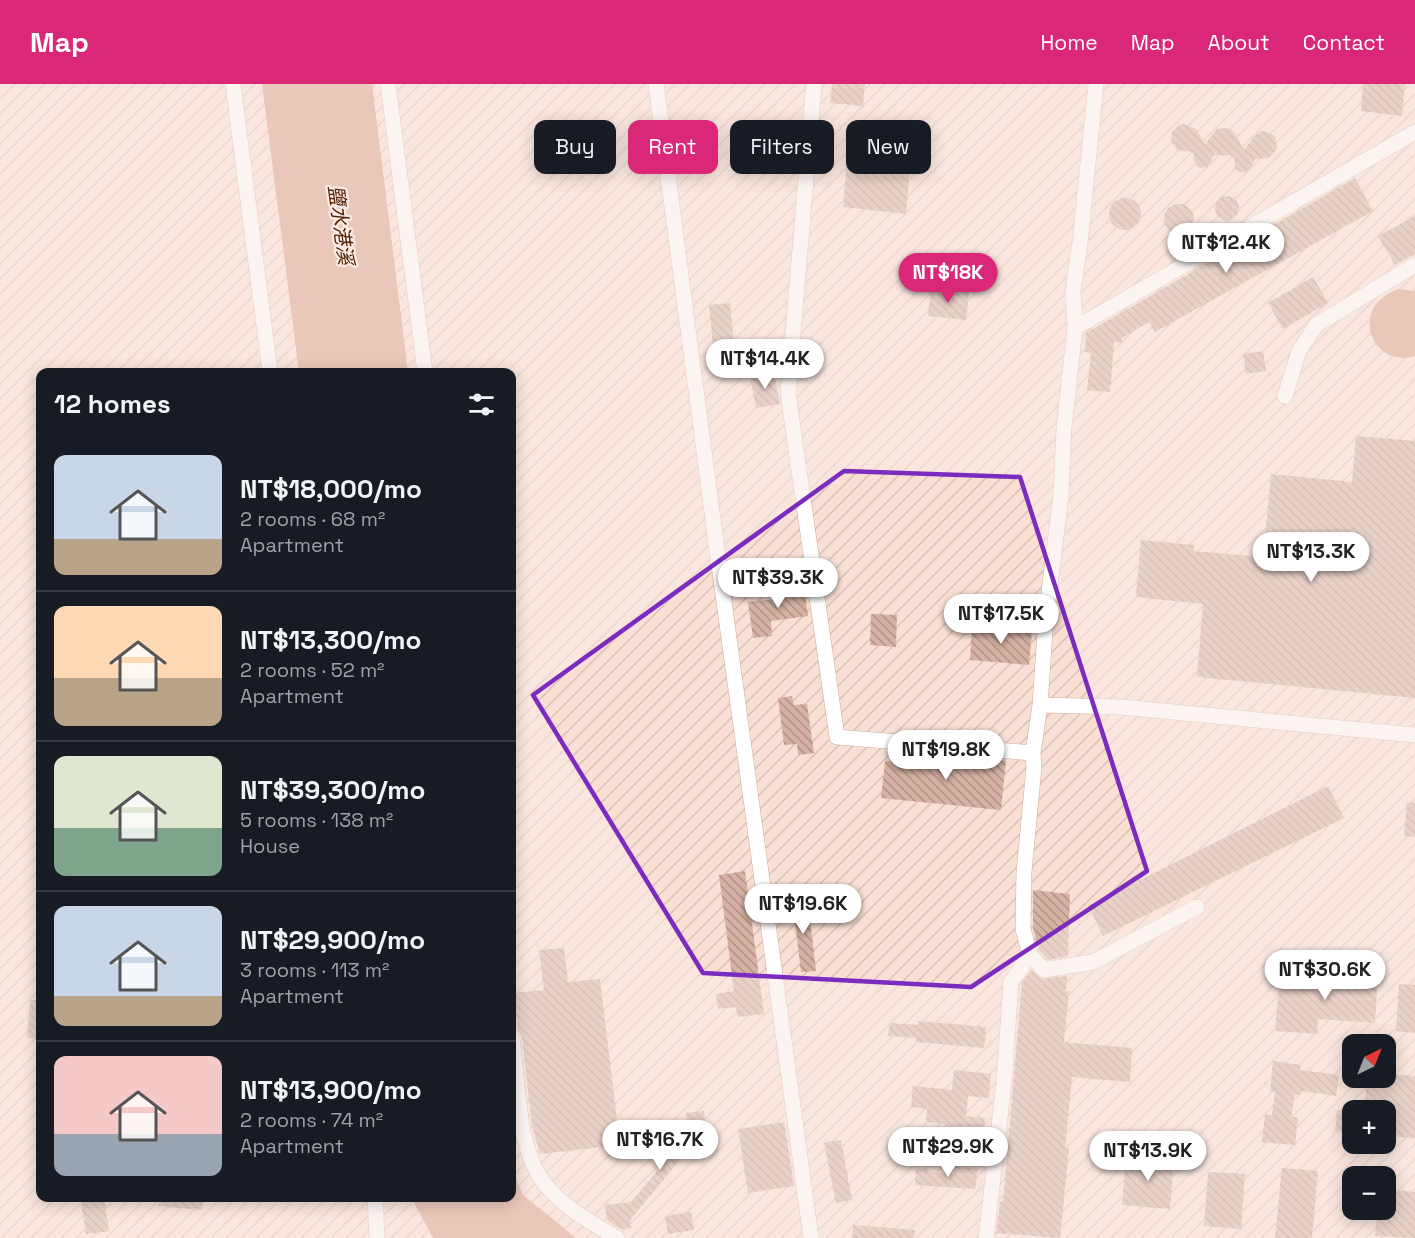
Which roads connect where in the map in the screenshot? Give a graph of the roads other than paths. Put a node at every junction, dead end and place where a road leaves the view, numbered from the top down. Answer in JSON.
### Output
{"nodes":[{"id":1,"x":233,"y":84,"type":"edge"},
{"id":2,"x":388,"y":84,"type":"edge"},
{"id":3,"x":656,"y":84,"type":"edge"},
{"id":4,"x":814,"y":84,"type":"edge"},
{"id":5,"x":1096,"y":84,"type":"edge"},
{"id":6,"x":1415,"y":132,"type":"edge"},
{"id":7,"x":1415,"y":265,"type":"edge"},
{"id":8,"x":1075,"y":328,"type":"junction"},
{"id":9,"x":269,"y":368,"type":"edge"},
{"id":10,"x":424,"y":368,"type":"edge"},
{"id":11,"x":1285,"y":396,"type":"dead end"},
{"id":12,"x":1040,"y":705,"type":"junction"},
{"id":13,"x":1415,"y":735,"type":"edge"},
{"id":14,"x":1033,"y":753,"type":"junction"},
{"id":15,"x":1197,"y":906,"type":"dead end"},
{"id":16,"x":1030,"y":955,"type":"junction"},
{"id":17,"x":516,"y":1070,"type":"edge"},
{"id":18,"x":375,"y":1202,"type":"edge"},
{"id":19,"x":377,"y":1238,"type":"edge"},
{"id":20,"x":617,"y":1238,"type":"edge"},
{"id":21,"x":811,"y":1238,"type":"edge"},
{"id":22,"x":986,"y":1238,"type":"edge"}],
"edges":[{"from":1,"to":9,"type":"lane"},
{"from":2,"to":10,"type":"lane"},
{"from":3,"to":21,"type":"lane"},
{"from":4,"to":14,"type":"lane"},
{"from":5,"to":8,"type":"lane"},
{"from":6,"to":8,"type":"lane"},
{"from":7,"to":11,"type":"lane"},
{"from":8,"to":12,"type":"lane"},
{"from":12,"to":13,"type":"lane"},
{"from":12,"to":14,"type":"lane"},
{"from":14,"to":16,"type":"lane"},
{"from":15,"to":16,"type":"lane"},
{"from":16,"to":22,"type":"lane"},
{"from":17,"to":20,"type":"lane"},
{"from":18,"to":19,"type":"lane"}]}
